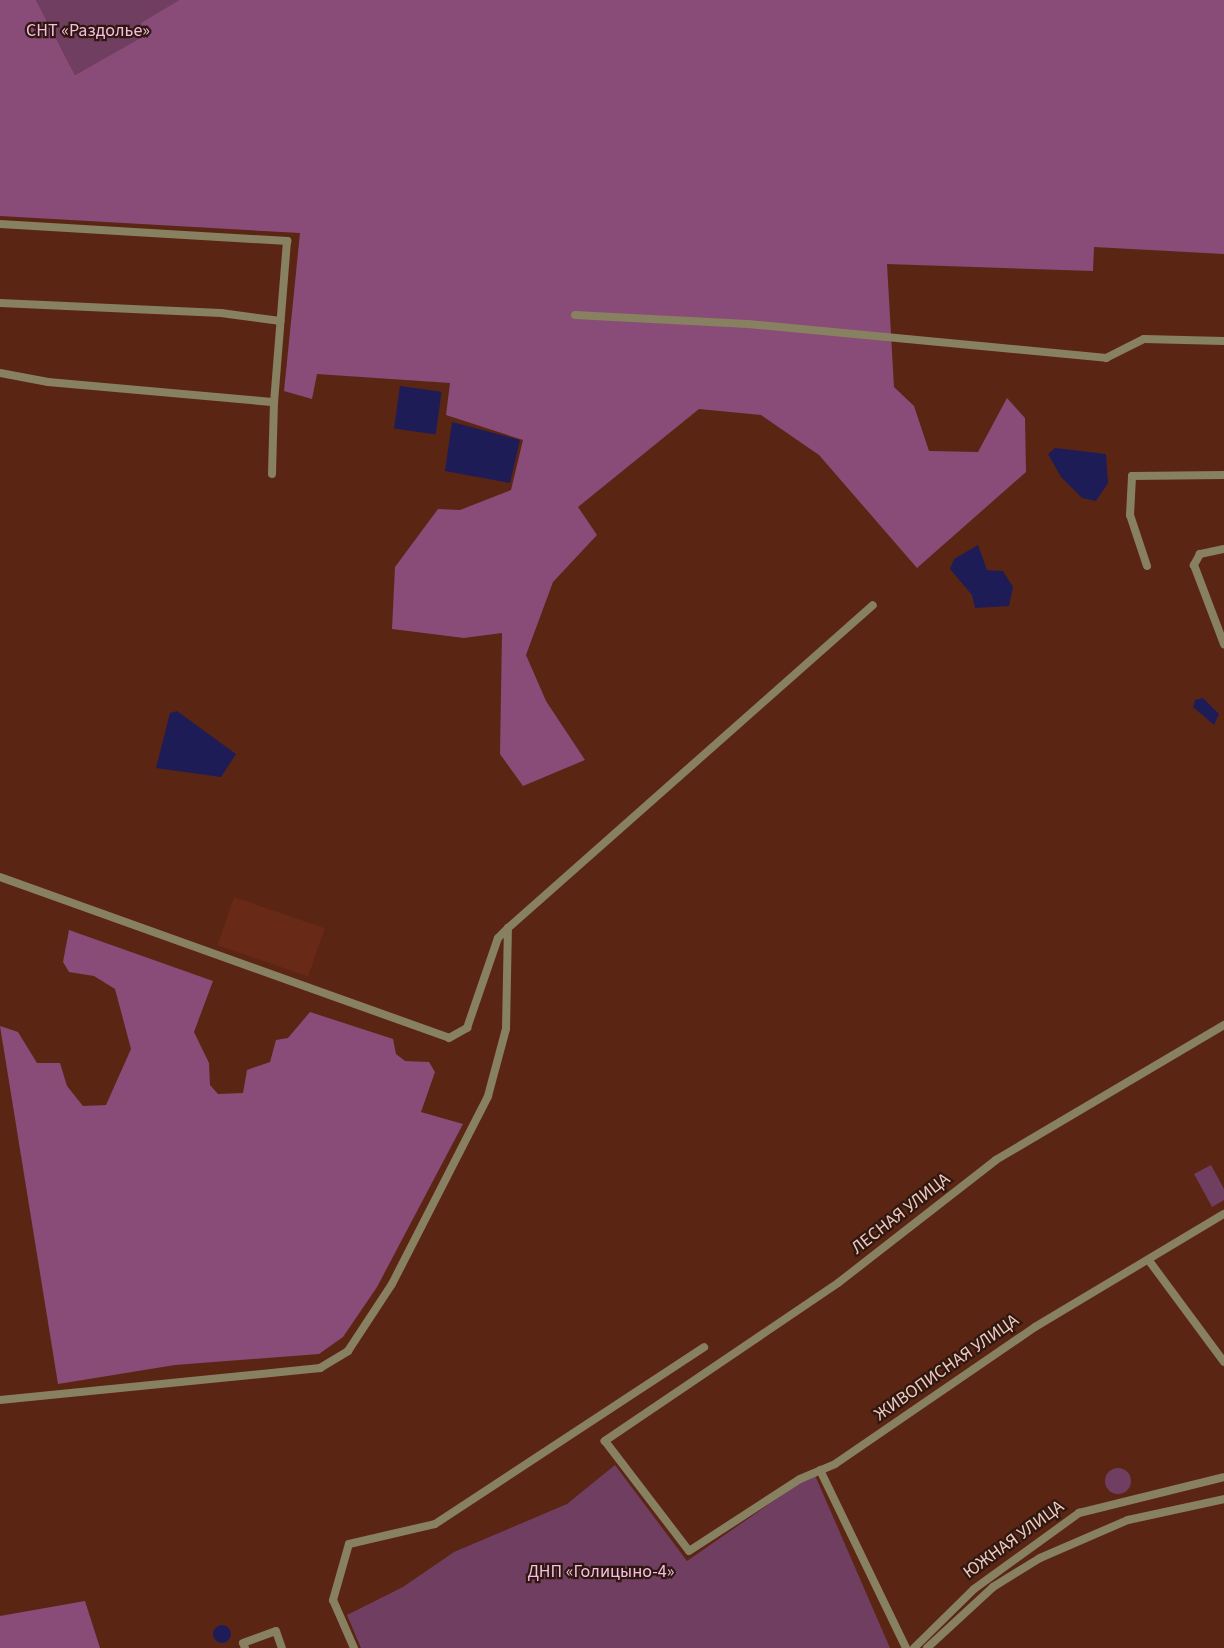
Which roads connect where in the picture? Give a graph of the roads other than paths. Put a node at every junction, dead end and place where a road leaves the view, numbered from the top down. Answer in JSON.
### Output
{"nodes":[{"id":1,"x":0,"y":224,"type":"edge"},
{"id":2,"x":0,"y":303,"type":"edge"},
{"id":3,"x":575,"y":315,"type":"dead end"},
{"id":4,"x":280,"y":321,"type":"junction"},
{"id":5,"x":1224,"y":341,"type":"edge"},
{"id":6,"x":0,"y":373,"type":"edge"},
{"id":7,"x":274,"y":402,"type":"junction"},
{"id":8,"x":272,"y":474,"type":"dead end"},
{"id":9,"x":1224,"y":476,"type":"edge"},
{"id":10,"x":1224,"y":549,"type":"edge"},
{"id":11,"x":1147,"y":566,"type":"dead end"},
{"id":12,"x":873,"y":605,"type":"dead end"},
{"id":13,"x":1224,"y":644,"type":"edge"},
{"id":14,"x":0,"y":877,"type":"edge"},
{"id":15,"x":508,"y":928,"type":"junction"},
{"id":16,"x":1224,"y":1024,"type":"edge"},
{"id":17,"x":1224,"y":1214,"type":"edge"},
{"id":18,"x":1150,"y":1262,"type":"junction"},
{"id":19,"x":704,"y":1347,"type":"dead end"},
{"id":20,"x":1224,"y":1362,"type":"edge"},
{"id":21,"x":0,"y":1400,"type":"edge"},
{"id":22,"x":820,"y":1470,"type":"junction"},
{"id":23,"x":1224,"y":1477,"type":"edge"},
{"id":24,"x":1224,"y":1499,"type":"edge"},
{"id":25,"x":689,"y":1551,"type":"joint"},
{"id":26,"x":245,"y":1648,"type":"edge"},
{"id":27,"x":282,"y":1648,"type":"edge"},
{"id":28,"x":354,"y":1648,"type":"edge"},
{"id":29,"x":906,"y":1648,"type":"edge"},
{"id":30,"x":914,"y":1648,"type":"edge"},
{"id":31,"x":927,"y":1648,"type":"edge"}],
"edges":[{"from":1,"to":4,"type":"street"},
{"from":2,"to":4,"type":"street"},
{"from":3,"to":5,"type":"street"},
{"from":4,"to":7,"type":"street"},
{"from":6,"to":7,"type":"street"},
{"from":7,"to":8,"type":"street"},
{"from":9,"to":11,"type":"street"},
{"from":10,"to":13,"type":"street"},
{"from":12,"to":15,"type":"street"},
{"from":14,"to":15,"type":"street"},
{"from":15,"to":21,"type":"street"},
{"from":16,"to":25,"type":"street","name":"ЛЕСНАЯ УЛИЦА"},
{"from":17,"to":18,"type":"street","name":"ЖИВОПИСНАЯ УЛИЦА"},
{"from":18,"to":20,"type":"street"},
{"from":18,"to":22,"type":"street","name":"ЖИВОПИСНАЯ УЛИЦА"},
{"from":19,"to":28,"type":"street"},
{"from":22,"to":25,"type":"street","name":"ЖИВОПИСНАЯ УЛИЦА"},
{"from":22,"to":29,"type":"street"},
{"from":23,"to":30,"type":"street","name":"ЮЖНАЯ УЛИЦА"},
{"from":24,"to":31,"type":"street"},
{"from":26,"to":27,"type":"street"}]}
